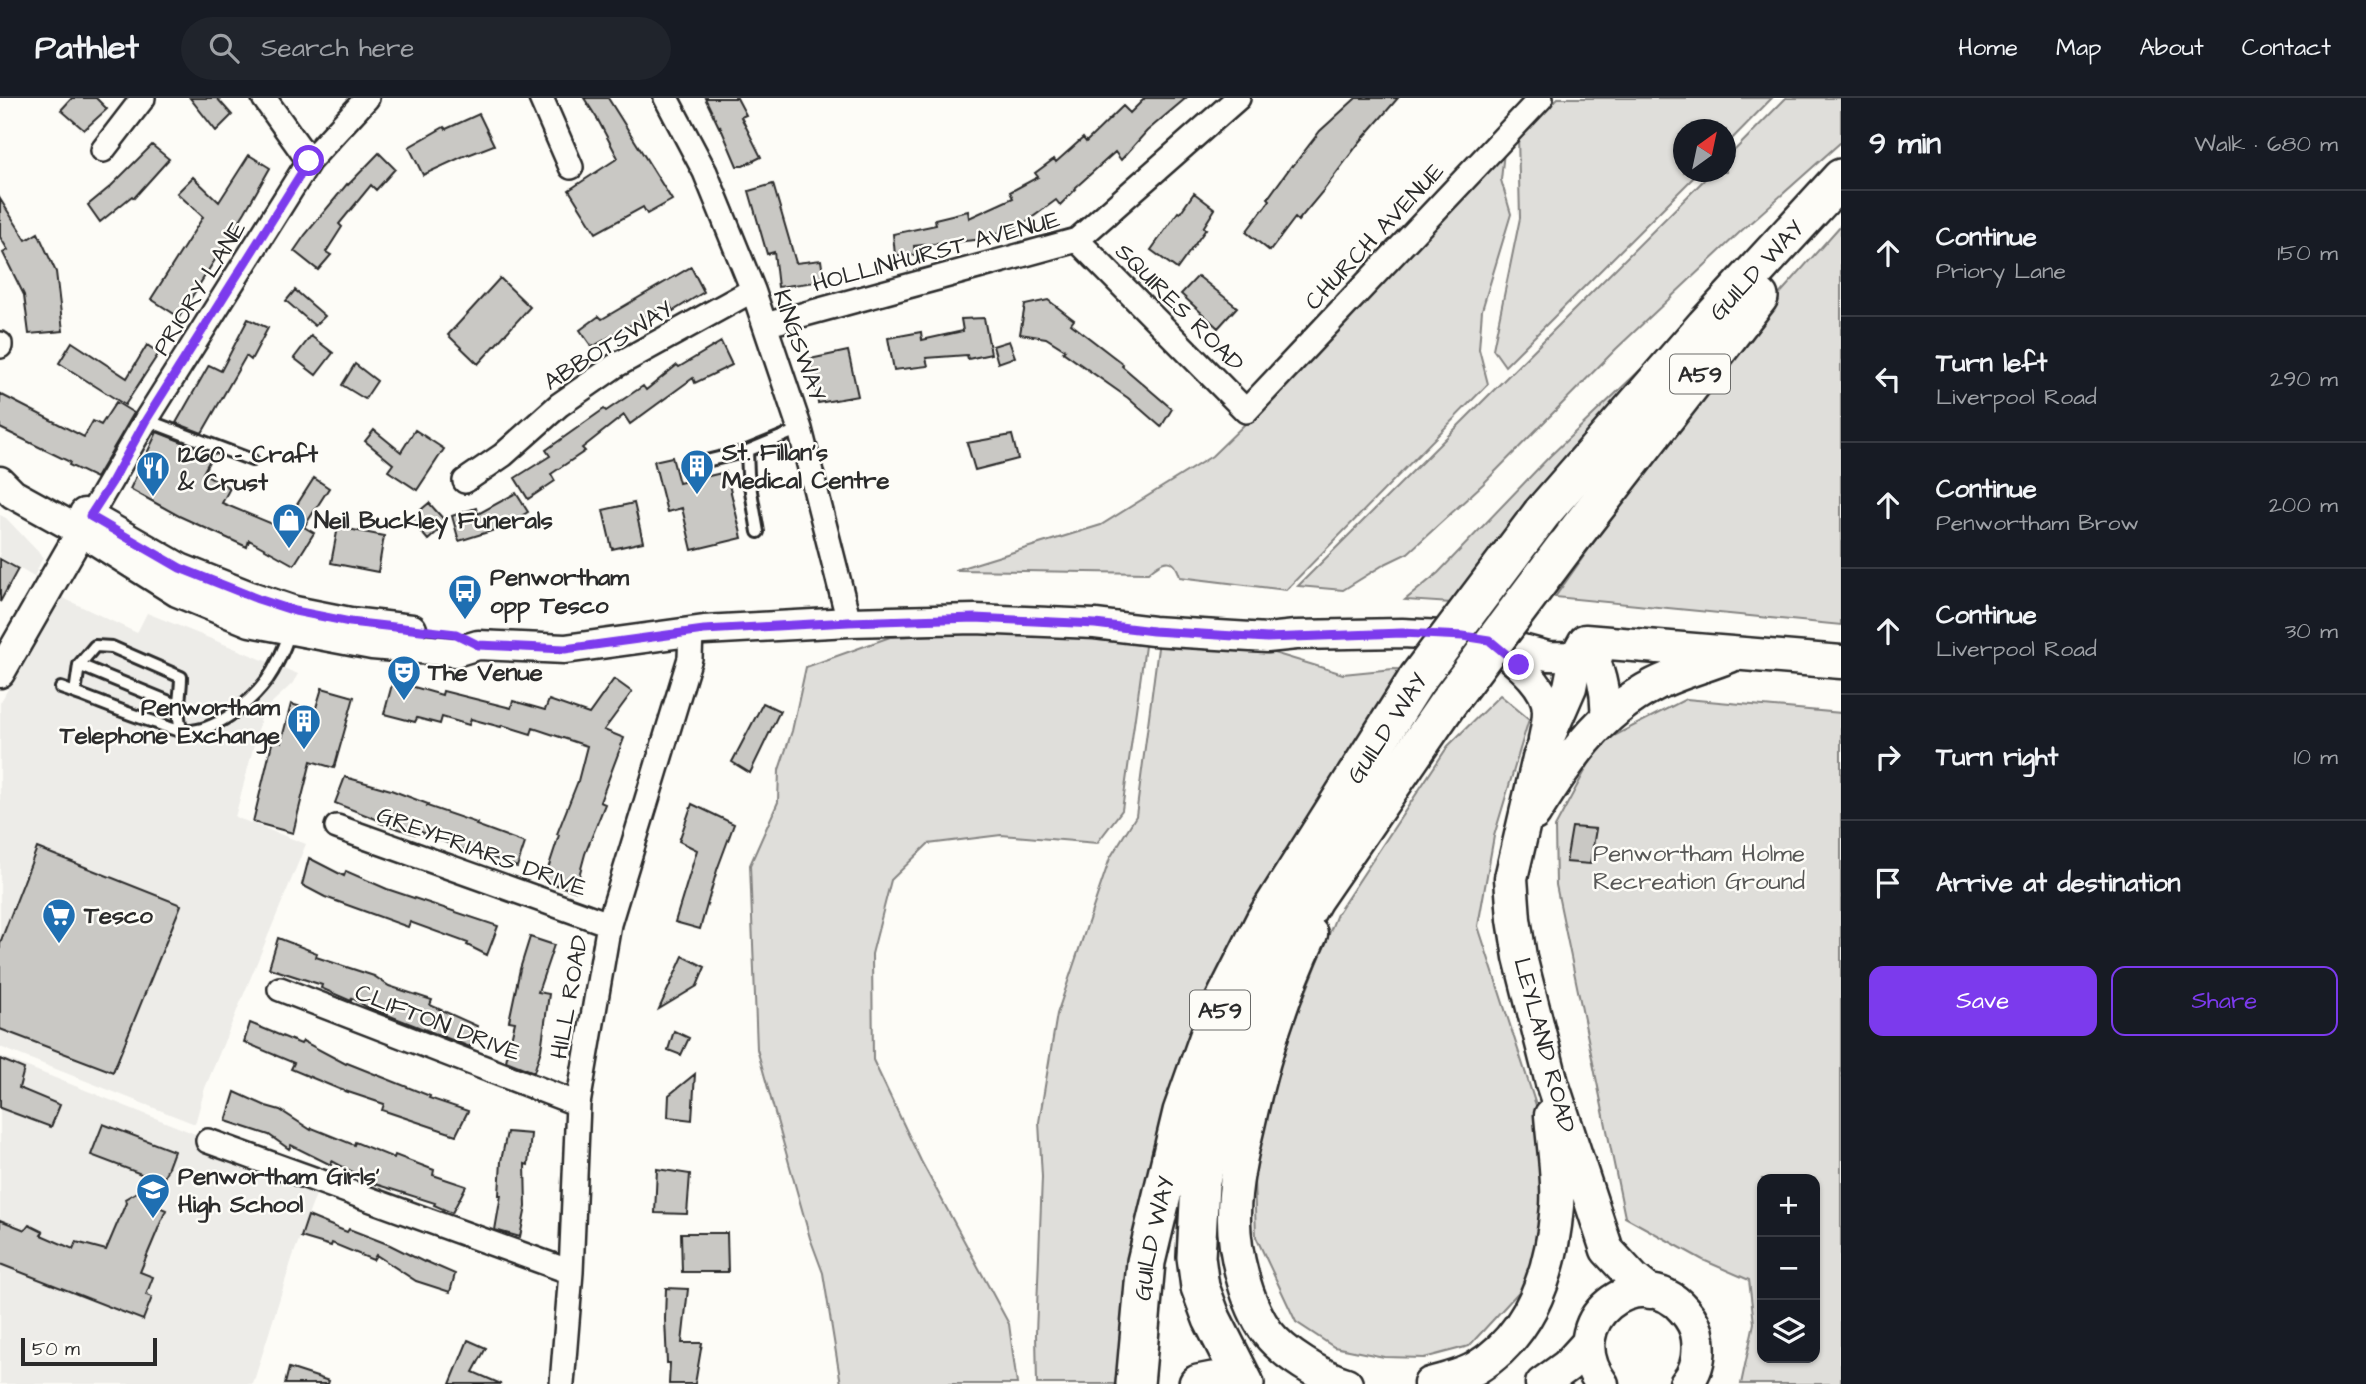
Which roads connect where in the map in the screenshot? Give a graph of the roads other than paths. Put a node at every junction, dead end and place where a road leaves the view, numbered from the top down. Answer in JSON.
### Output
{"nodes":[{"id":1,"x":143,"y":98,"type":"edge"},
{"id":2,"x":264,"y":98,"type":"edge"},
{"id":3,"x":367,"y":98,"type":"edge"},
{"id":4,"x":541,"y":98,"type":"edge"},
{"id":5,"x":666,"y":98,"type":"edge"},
{"id":6,"x":1238,"y":98,"type":"edge"},
{"id":7,"x":1541,"y":98,"type":"edge"},
{"id":8,"x":103,"y":150,"type":"dead end"},
{"id":9,"x":309,"y":161,"type":"junction"},
{"id":10,"x":571,"y":167,"type":"dead end"},
{"id":11,"x":1841,"y":178,"type":"edge"},
{"id":12,"x":1841,"y":205,"type":"edge"},
{"id":13,"x":1077,"y":240,"type":"junction"},
{"id":14,"x":753,"y":290,"type":"junction"},
{"id":15,"x":765,"y":325,"type":"junction"},
{"id":16,"x":1246,"y":411,"type":"joint"},
{"id":17,"x":146,"y":420,"type":"junction"},
{"id":18,"x":800,"y":429,"type":"junction"},
{"id":19,"x":747,"y":451,"type":"junction"},
{"id":20,"x":252,"y":460,"type":"dead end"},
{"id":21,"x":698,"y":463,"type":"dead end"},
{"id":22,"x":465,"y":481,"type":"dead end"},
{"id":23,"x":1,"y":482,"type":"edge"},
{"id":24,"x":86,"y":524,"type":"junction"},
{"id":25,"x":758,"y":532,"type":"dead end"},
{"id":26,"x":293,"y":620,"type":"junction"},
{"id":27,"x":849,"y":622,"type":"junction"},
{"id":28,"x":691,"y":631,"type":"junction"},
{"id":29,"x":1489,"y":640,"type":"junction"},
{"id":30,"x":1585,"y":652,"type":"junction"},
{"id":31,"x":1739,"y":653,"type":"junction"},
{"id":32,"x":1841,"y":662,"type":"edge"},
{"id":33,"x":79,"y":665,"type":"junction"},
{"id":34,"x":0,"y":673,"type":"edge"},
{"id":35,"x":61,"y":688,"type":"dead end"},
{"id":36,"x":75,"y":693,"type":"junction"},
{"id":37,"x":179,"y":706,"type":"junction"},
{"id":38,"x":1605,"y":719,"type":"junction"},
{"id":39,"x":182,"y":731,"type":"junction"},
{"id":40,"x":1539,"y":758,"type":"junction"},
{"id":41,"x":337,"y":827,"type":"dead end"},
{"id":42,"x":1520,"y":836,"type":"junction"},
{"id":43,"x":1353,"y":844,"type":"junction"},
{"id":44,"x":609,"y":924,"type":"junction"},
{"id":45,"x":280,"y":989,"type":"dead end"},
{"id":46,"x":1552,"y":1083,"type":"junction"},
{"id":47,"x":578,"y":1104,"type":"junction"},
{"id":48,"x":208,"y":1141,"type":"dead end"},
{"id":49,"x":1607,"y":1250,"type":"junction"},
{"id":50,"x":570,"y":1272,"type":"junction"},
{"id":51,"x":1650,"y":1292,"type":"junction"},
{"id":52,"x":1591,"y":1332,"type":"junction"},
{"id":53,"x":1693,"y":1378,"type":"edge"},
{"id":54,"x":562,"y":1384,"type":"edge"},
{"id":55,"x":1135,"y":1384,"type":"edge"},
{"id":56,"x":1198,"y":1384,"type":"edge"},
{"id":57,"x":1235,"y":1384,"type":"edge"},
{"id":58,"x":1245,"y":1384,"type":"edge"},
{"id":59,"x":1346,"y":1384,"type":"edge"},
{"id":60,"x":1430,"y":1384,"type":"edge"},
{"id":61,"x":1542,"y":1384,"type":"edge"},
{"id":62,"x":1602,"y":1384,"type":"edge"}],
"edges":[{"from":1,"to":8,"type":"street"},
{"from":2,"to":9,"type":"street"},
{"from":3,"to":9,"type":"street","name":"PRIORY LANE"},
{"from":4,"to":10,"type":"street"},
{"from":5,"to":14,"type":"street","name":"KINGSWAY"},
{"from":6,"to":13,"type":"street","name":"HOLLINHURST AVENUE"},
{"from":7,"to":16,"type":"street","name":"CHURCH AVENUE"},
{"from":9,"to":17,"type":"street","name":"PRIORY LANE"},
{"from":11,"to":55,"type":"highway","name":"GUILD WAY","number":"A59","bridge":true},
{"from":12,"to":43,"type":"highway","name":"GUILD WAY","number":"A59","bridge":true},
{"from":13,"to":15,"type":"street","name":"HOLLINHURST AVENUE"},
{"from":13,"to":16,"type":"street","name":"SQUIRES ROAD"},
{"from":14,"to":15,"type":"street","name":"KINGSWAY"},
{"from":14,"to":22,"type":"street","name":"ABBOTSWAY"},
{"from":15,"to":18,"type":"street","name":"KINGSWAY"},
{"from":17,"to":20,"type":"lane"},
{"from":17,"to":24,"type":"street","name":"PRIORY LANE"},
{"from":18,"to":19,"type":"lane"},
{"from":18,"to":27,"type":"street","name":"KINGSWAY"},
{"from":19,"to":21,"type":"lane"},
{"from":19,"to":25,"type":"lane"},
{"from":23,"to":24,"type":"street"},
{"from":24,"to":26,"type":"street"},
{"from":24,"to":34,"type":"street"},
{"from":26,"to":28,"type":"street"},
{"from":26,"to":39,"type":"lane"},
{"from":27,"to":28,"type":"street"},
{"from":27,"to":29,"type":"street"},
{"from":28,"to":44,"type":"street","name":"HILL ROAD"},
{"from":29,"to":30,"type":"street"},
{"from":29,"to":40,"type":"street"},
{"from":30,"to":31,"type":"main road"},
{"from":30,"to":38,"type":"street"},
{"from":30,"to":40,"type":"main road","name":"LEYLAND ROAD"},
{"from":31,"to":32,"type":"main road"},
{"from":31,"to":38,"type":"main road","name":"LEYLAND ROAD"},
{"from":33,"to":36,"type":"lane"},
{"from":33,"to":37,"type":"lane"},
{"from":33,"to":37,"type":"lane"},
{"from":35,"to":36,"type":"lane"},
{"from":36,"to":39,"type":"lane"},
{"from":37,"to":39,"type":"lane"},
{"from":38,"to":42,"type":"main road","name":"LEYLAND ROAD"},
{"from":40,"to":42,"type":"main road","name":"LEYLAND ROAD"},
{"from":41,"to":44,"type":"street","name":"GREYFRIARS DRIVE"},
{"from":42,"to":46,"type":"main road","name":"LEYLAND ROAD"},
{"from":43,"to":58,"type":"highway","name":"GUILD WAY","number":"A59"},
{"from":43,"to":59,"type":"main road"},
{"from":44,"to":47,"type":"street","name":"HILL ROAD"},
{"from":45,"to":47,"type":"street","name":"CLIFTON DRIVE"},
{"from":46,"to":49,"type":"main road","name":"LEYLAND ROAD"},
{"from":46,"to":60,"type":"main road"},
{"from":47,"to":50,"type":"street","name":"HILL ROAD"},
{"from":48,"to":50,"type":"street"},
{"from":49,"to":51,"type":"main road","name":"LEYLAND ROAD"},
{"from":49,"to":52,"type":"main road","name":"LEYLAND ROAD"},
{"from":50,"to":54,"type":"street","name":"HILL ROAD"},
{"from":51,"to":52,"type":"main road"},
{"from":51,"to":53,"type":"main road","name":"LEYLAND ROAD"},
{"from":52,"to":61,"type":"main road"},
{"from":52,"to":62,"type":"main road"},
{"from":56,"to":57,"type":"highway"}]}
